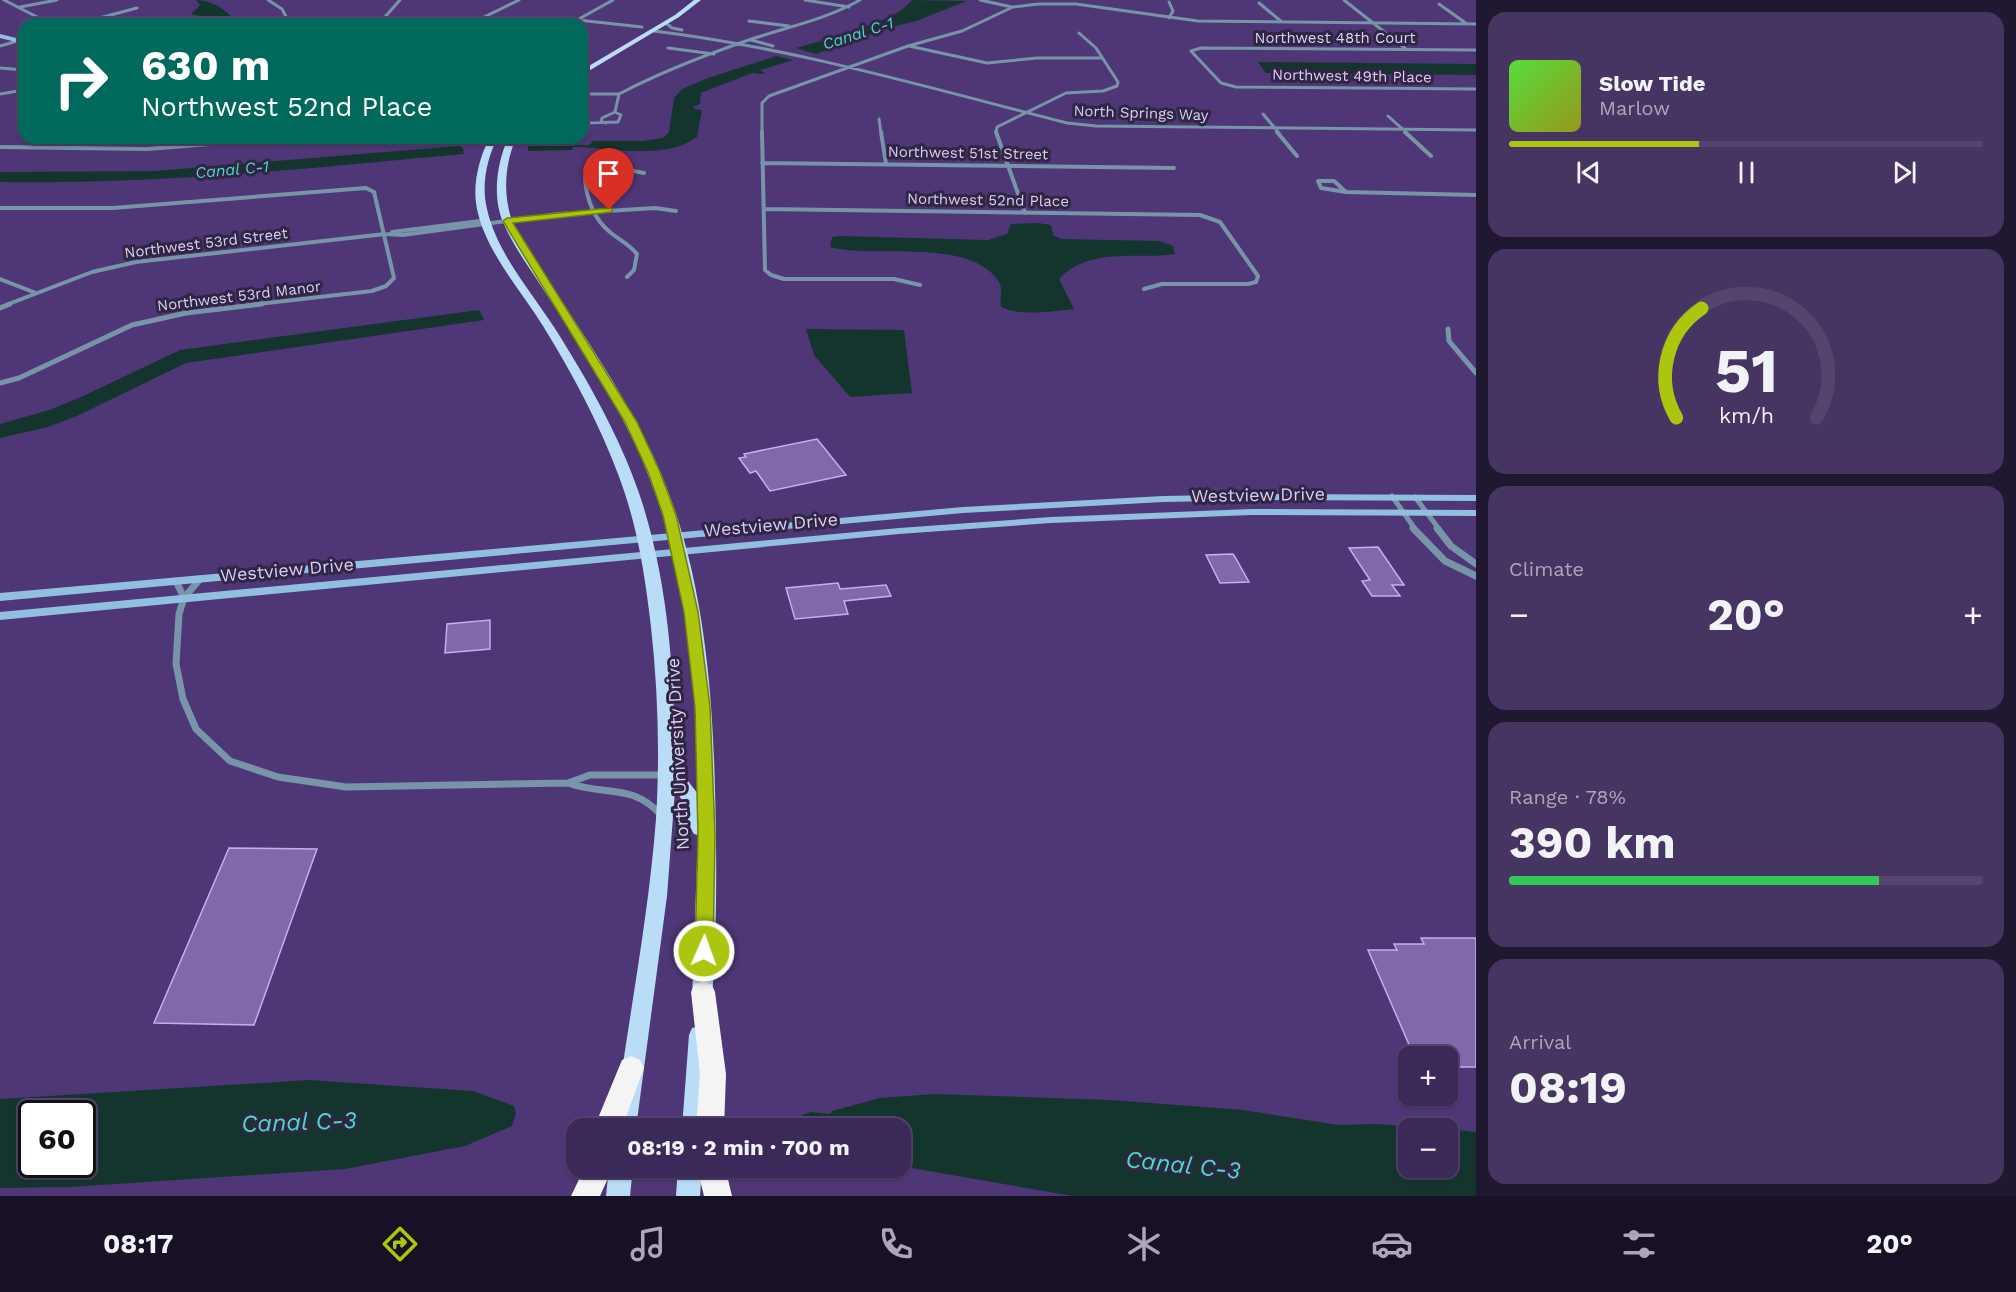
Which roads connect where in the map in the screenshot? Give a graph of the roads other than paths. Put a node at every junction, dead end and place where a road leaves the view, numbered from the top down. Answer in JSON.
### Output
{"nodes":[{"id":1,"x":4,"y":0,"type":"edge"},
{"id":2,"x":57,"y":0,"type":"edge"},
{"id":3,"x":268,"y":0,"type":"edge"},
{"id":4,"x":400,"y":0,"type":"edge"},
{"id":5,"x":519,"y":0,"type":"edge"},
{"id":6,"x":613,"y":0,"type":"edge"},
{"id":7,"x":698,"y":0,"type":"edge"},
{"id":8,"x":805,"y":0,"type":"edge"},
{"id":9,"x":860,"y":0,"type":"edge"},
{"id":10,"x":980,"y":0,"type":"edge"},
{"id":11,"x":1344,"y":0,"type":"edge"},
{"id":12,"x":1075,"y":2,"type":"edge"},
{"id":13,"x":1169,"y":2,"type":"dead end"},
{"id":14,"x":1259,"y":3,"type":"dead end"},
{"id":15,"x":1439,"y":4,"type":"dead end"},
{"id":16,"x":20,"y":7,"type":"junction"},
{"id":17,"x":850,"y":7,"type":"junction"},
{"id":18,"x":1013,"y":7,"type":"junction"},
{"id":19,"x":137,"y":8,"type":"dead end"},
{"id":20,"x":672,"y":9,"type":"dead end"},
{"id":21,"x":41,"y":18,"type":"edge"},
{"id":22,"x":100,"y":18,"type":"edge"},
{"id":23,"x":288,"y":18,"type":"edge"},
{"id":24,"x":384,"y":18,"type":"edge"},
{"id":25,"x":482,"y":18,"type":"edge"},
{"id":26,"x":582,"y":18,"type":"edge"},
{"id":27,"x":1169,"y":18,"type":"junction"},
{"id":28,"x":656,"y":20,"type":"junction"},
{"id":29,"x":588,"y":21,"type":"edge"},
{"id":30,"x":750,"y":21,"type":"dead end"},
{"id":31,"x":666,"y":23,"type":"junction"},
{"id":32,"x":1282,"y":23,"type":"junction"},
{"id":33,"x":1374,"y":24,"type":"junction"},
{"id":34,"x":1468,"y":24,"type":"junction"},
{"id":35,"x":1476,"y":24,"type":"edge"},
{"id":36,"x":792,"y":26,"type":"junction"},
{"id":37,"x":642,"y":27,"type":"junction"},
{"id":38,"x":654,"y":31,"type":"junction"},
{"id":39,"x":1079,"y":33,"type":"dead end"},
{"id":40,"x":0,"y":36,"type":"edge"},
{"id":41,"x":726,"y":36,"type":"dead end"},
{"id":42,"x":734,"y":37,"type":"dead end"},
{"id":43,"x":750,"y":40,"type":"junction"},
{"id":44,"x":18,"y":41,"type":"edge"},
{"id":45,"x":636,"y":41,"type":"junction"},
{"id":46,"x":0,"y":42,"type":"edge"},
{"id":47,"x":742,"y":42,"type":"junction"},
{"id":48,"x":18,"y":43,"type":"edge"},
{"id":49,"x":9,"y":44,"type":"junction"},
{"id":50,"x":908,"y":45,"type":"junction"},
{"id":51,"x":0,"y":46,"type":"edge"},
{"id":52,"x":668,"y":48,"type":"dead end"},
{"id":53,"x":1406,"y":49,"type":"junction"},
{"id":54,"x":778,"y":50,"type":"junction"},
{"id":55,"x":1476,"y":50,"type":"edge"},
{"id":56,"x":715,"y":54,"type":"junction"},
{"id":57,"x":1101,"y":58,"type":"junction"},
{"id":58,"x":588,"y":59,"type":"edge"},
{"id":59,"x":847,"y":67,"type":"junction"},
{"id":60,"x":0,"y":68,"type":"edge"},
{"id":61,"x":588,"y":69,"type":"edge"},
{"id":62,"x":18,"y":70,"type":"edge"},
{"id":63,"x":1227,"y":85,"type":"joint"},
{"id":64,"x":1476,"y":89,"type":"edge"},
{"id":65,"x":18,"y":91,"type":"edge"},
{"id":66,"x":0,"y":94,"type":"edge"},
{"id":67,"x":588,"y":94,"type":"edge"},
{"id":68,"x":619,"y":94,"type":"junction"},
{"id":69,"x":615,"y":112,"type":"junction"},
{"id":70,"x":1024,"y":113,"type":"junction"},
{"id":71,"x":1263,"y":114,"type":"dead end"},
{"id":72,"x":1388,"y":116,"type":"dead end"},
{"id":73,"x":879,"y":119,"type":"dead end"},
{"id":74,"x":588,"y":123,"type":"edge"},
{"id":75,"x":606,"y":123,"type":"junction"},
{"id":76,"x":1274,"y":128,"type":"junction"},
{"id":77,"x":1402,"y":129,"type":"junction"},
{"id":78,"x":1476,"y":130,"type":"edge"},
{"id":79,"x":60,"y":144,"type":"edge"},
{"id":80,"x":192,"y":144,"type":"edge"},
{"id":81,"x":491,"y":144,"type":"edge"},
{"id":82,"x":509,"y":144,"type":"edge"},
{"id":83,"x":0,"y":147,"type":"edge"},
{"id":84,"x":55,"y":148,"type":"junction"},
{"id":85,"x":1297,"y":156,"type":"dead end"},
{"id":86,"x":1431,"y":156,"type":"dead end"},
{"id":87,"x":762,"y":163,"type":"junction"},
{"id":88,"x":886,"y":164,"type":"junction"},
{"id":89,"x":1009,"y":166,"type":"junction"},
{"id":90,"x":1174,"y":168,"type":"dead end"},
{"id":91,"x":644,"y":173,"type":"dead end"},
{"id":92,"x":1346,"y":192,"type":"junction"},
{"id":93,"x":1476,"y":195,"type":"edge"},
{"id":94,"x":0,"y":208,"type":"edge"},
{"id":95,"x":113,"y":208,"type":"junction"},
{"id":96,"x":764,"y":209,"type":"junction"},
{"id":97,"x":595,"y":211,"type":"junction"},
{"id":98,"x":676,"y":211,"type":"dead end"},
{"id":99,"x":1025,"y":213,"type":"junction"},
{"id":100,"x":109,"y":215,"type":"dead end"},
{"id":101,"x":507,"y":221,"type":"junction"},
{"id":102,"x":486,"y":223,"type":"junction"},
{"id":103,"x":430,"y":226,"type":"junction"},
{"id":104,"x":433,"y":231,"type":"junction"},
{"id":105,"x":386,"y":234,"type":"junction"},
{"id":106,"x":627,"y":278,"type":"dead end"},
{"id":107,"x":0,"y":279,"type":"edge"},
{"id":108,"x":920,"y":285,"type":"dead end"},
{"id":109,"x":1144,"y":289,"type":"dead end"},
{"id":110,"x":37,"y":293,"type":"junction"},
{"id":111,"x":0,"y":308,"type":"edge"},
{"id":112,"x":1448,"y":329,"type":"dead end"},
{"id":113,"x":554,"y":335,"type":"junction"},
{"id":114,"x":584,"y":346,"type":"junction"},
{"id":115,"x":1476,"y":373,"type":"edge"},
{"id":116,"x":0,"y":383,"type":"edge"},
{"id":117,"x":1392,"y":496,"type":"junction"},
{"id":118,"x":1415,"y":497,"type":"junction"},
{"id":119,"x":1476,"y":498,"type":"edge"},
{"id":120,"x":1402,"y":512,"type":"junction"},
{"id":121,"x":1428,"y":513,"type":"junction"},
{"id":122,"x":1476,"y":513,"type":"edge"},
{"id":123,"x":677,"y":543,"type":"junction"},
{"id":124,"x":646,"y":546,"type":"junction"},
{"id":125,"x":1476,"y":564,"type":"edge"},
{"id":126,"x":1476,"y":576,"type":"edge"},
{"id":127,"x":200,"y":579,"type":"junction"},
{"id":128,"x":176,"y":581,"type":"junction"},
{"id":129,"x":0,"y":597,"type":"edge"},
{"id":130,"x":184,"y":598,"type":"junction"},
{"id":131,"x":0,"y":616,"type":"edge"},
{"id":132,"x":667,"y":775,"type":"junction"},
{"id":133,"x":568,"y":783,"type":"junction"},
{"id":134,"x":665,"y":820,"type":"junction"},
{"id":135,"x":707,"y":858,"type":"junction"},
{"id":136,"x":703,"y":992,"type":"junction"},
{"id":137,"x":631,"y":1068,"type":"junction"},
{"id":138,"x":612,"y":1118,"type":"edge"},
{"id":139,"x":626,"y":1118,"type":"edge"},
{"id":140,"x":694,"y":1118,"type":"edge"},
{"id":141,"x":711,"y":1118,"type":"edge"},
{"id":142,"x":594,"y":1178,"type":"edge"},
{"id":143,"x":620,"y":1178,"type":"edge"},
{"id":144,"x":689,"y":1178,"type":"edge"},
{"id":145,"x":714,"y":1178,"type":"edge"},
{"id":146,"x":585,"y":1196,"type":"edge"},
{"id":147,"x":618,"y":1196,"type":"edge"},
{"id":148,"x":688,"y":1196,"type":"edge"},
{"id":149,"x":718,"y":1196,"type":"edge"}],
"edges":[{"from":1,"to":16,"type":"street"},
{"from":2,"to":16,"type":"street"},
{"from":3,"to":23,"type":"street"},
{"from":4,"to":24,"type":"street"},
{"from":5,"to":25,"type":"street"},
{"from":6,"to":26,"type":"street"},
{"from":7,"to":31,"type":"main road"},
{"from":8,"to":17,"type":"street"},
{"from":9,"to":17,"type":"street"},
{"from":10,"to":18,"type":"street"},
{"from":11,"to":33,"type":"street"},
{"from":12,"to":18,"type":"street"},
{"from":12,"to":27,"type":"street"},
{"from":13,"to":27,"type":"street"},
{"from":14,"to":32,"type":"street"},
{"from":15,"to":34,"type":"street"},
{"from":16,"to":21,"type":"street"},
{"from":17,"to":36,"type":"street"},
{"from":18,"to":50,"type":"street"},
{"from":19,"to":22,"type":"street"},
{"from":20,"to":28,"type":"main road"},
{"from":27,"to":32,"type":"street"},
{"from":28,"to":37,"type":"main road"},
{"from":28,"to":38,"type":"main road"},
{"from":29,"to":37,"type":"street"},
{"from":30,"to":36,"type":"street"},
{"from":31,"to":38,"type":"main road"},
{"from":31,"to":41,"type":"street"},
{"from":32,"to":33,"type":"street"},
{"from":33,"to":34,"type":"street"},
{"from":33,"to":53,"type":"street"},
{"from":34,"to":35,"type":"street"},
{"from":36,"to":43,"type":"street"},
{"from":37,"to":45,"type":"main road"},
{"from":37,"to":58,"type":"main road"},
{"from":38,"to":45,"type":"main road"},
{"from":38,"to":47,"type":"street","name":"North Springs Way"},
{"from":39,"to":57,"type":"street"},
{"from":40,"to":44,"type":"street"},
{"from":42,"to":43,"type":"street","name":"North Springs Way"},
{"from":43,"to":47,"type":"street"},
{"from":43,"to":54,"type":"street","name":"North Springs Way"},
{"from":45,"to":61,"type":"main road"},
{"from":46,"to":49,"type":"street"},
{"from":47,"to":54,"type":"street","name":"North Springs Way"},
{"from":47,"to":56,"type":"street"},
{"from":48,"to":49,"type":"street"},
{"from":49,"to":51,"type":"street"},
{"from":50,"to":57,"type":"street"},
{"from":50,"to":59,"type":"street"},
{"from":52,"to":56,"type":"street"},
{"from":53,"to":55,"type":"street","name":"Northwest 48th Court"},
{"from":53,"to":63,"type":"street","name":"Northwest 48th Court"},
{"from":54,"to":59,"type":"street","name":"North Springs Way"},
{"from":56,"to":68,"type":"street"},
{"from":57,"to":70,"type":"street"},
{"from":59,"to":70,"type":"street","name":"North Springs Way"},
{"from":59,"to":87,"type":"street"},
{"from":60,"to":62,"type":"street"},
{"from":63,"to":64,"type":"street","name":"Northwest 49th Place"},
{"from":65,"to":66,"type":"street"},
{"from":67,"to":68,"type":"street"},
{"from":68,"to":69,"type":"street"},
{"from":69,"to":75,"type":"street"},
{"from":69,"to":75,"type":"street"},
{"from":70,"to":76,"type":"street","name":"North Springs Way"},
{"from":70,"to":89,"type":"street"},
{"from":71,"to":76,"type":"street"},
{"from":72,"to":77,"type":"street"},
{"from":73,"to":88,"type":"street"},
{"from":74,"to":75,"type":"street"},
{"from":76,"to":77,"type":"street","name":"North Springs Way"},
{"from":76,"to":85,"type":"street"},
{"from":77,"to":78,"type":"street","name":"North Springs Way"},
{"from":77,"to":86,"type":"street"},
{"from":79,"to":84,"type":"street"},
{"from":80,"to":84,"type":"street"},
{"from":81,"to":102,"type":"main road","name":"North University Drive"},
{"from":82,"to":101,"type":"main road","name":"North University Drive"},
{"from":83,"to":84,"type":"street"},
{"from":87,"to":88,"type":"street","name":"Northwest 51st Street"},
{"from":87,"to":96,"type":"street"},
{"from":88,"to":89,"type":"street","name":"Northwest 51st Street"},
{"from":89,"to":90,"type":"street","name":"Northwest 51st Street"},
{"from":89,"to":99,"type":"street"},
{"from":91,"to":97,"type":"street"},
{"from":92,"to":92,"type":"street"},
{"from":92,"to":93,"type":"street"},
{"from":94,"to":95,"type":"street"},
{"from":95,"to":100,"type":"street"},
{"from":95,"to":105,"type":"street"},
{"from":96,"to":99,"type":"street","name":"Northwest 52nd Place"},
{"from":96,"to":108,"type":"street"},
{"from":97,"to":98,"type":"street"},
{"from":97,"to":101,"type":"street"},
{"from":97,"to":106,"type":"street"},
{"from":99,"to":109,"type":"street","name":"Northwest 52nd Place"},
{"from":101,"to":102,"type":"street","name":"Northwest 53rd Street"},
{"from":101,"to":114,"type":"main road","name":"North University Drive"},
{"from":102,"to":103,"type":"street","name":"Northwest 53rd Street"},
{"from":102,"to":104,"type":"street","name":"Northwest 53rd Street"},
{"from":102,"to":113,"type":"main road","name":"North University Drive"},
{"from":103,"to":104,"type":"street"},
{"from":103,"to":105,"type":"street","name":"Northwest 53rd Street"},
{"from":104,"to":105,"type":"street","name":"Northwest 53rd Street"},
{"from":105,"to":110,"type":"street","name":"Northwest 53rd Street"},
{"from":105,"to":116,"type":"street","name":"Northwest 53rd Manor"},
{"from":107,"to":110,"type":"street"},
{"from":110,"to":111,"type":"street","name":"Northwest 53rd Street"},
{"from":112,"to":115,"type":"street"},
{"from":113,"to":114,"type":"main road"},
{"from":113,"to":124,"type":"main road","name":"North University Drive"},
{"from":114,"to":123,"type":"main road","name":"North University Drive"},
{"from":117,"to":118,"type":"street","name":"Westview Drive"},
{"from":117,"to":120,"type":"street"},
{"from":117,"to":123,"type":"street","name":"Westview Drive"},
{"from":118,"to":119,"type":"street","name":"Westview Drive"},
{"from":118,"to":121,"type":"street"},
{"from":120,"to":121,"type":"street","name":"Westview Drive"},
{"from":120,"to":123,"type":"street","name":"Westview Drive"},
{"from":120,"to":126,"type":"street"},
{"from":121,"to":122,"type":"street","name":"Westview Drive"},
{"from":121,"to":125,"type":"street"},
{"from":123,"to":124,"type":"street","name":"Westview Drive"},
{"from":123,"to":124,"type":"street","name":"Westview Drive"},
{"from":123,"to":135,"type":"main road","name":"North University Drive"},
{"from":124,"to":127,"type":"street","name":"Westview Drive"},
{"from":124,"to":130,"type":"street","name":"Westview Drive"},
{"from":124,"to":132,"type":"main road","name":"North University Drive"},
{"from":127,"to":128,"type":"street","name":"Westview Drive"},
{"from":127,"to":130,"type":"street"},
{"from":128,"to":129,"type":"street","name":"Westview Drive"},
{"from":128,"to":130,"type":"street"},
{"from":130,"to":131,"type":"street","name":"Westview Drive"},
{"from":130,"to":133,"type":"street"},
{"from":132,"to":133,"type":"street"},
{"from":132,"to":134,"type":"main road","name":"North University Drive"},
{"from":132,"to":135,"type":"main road"},
{"from":133,"to":134,"type":"street"},
{"from":134,"to":137,"type":"main road","name":"North University Drive"},
{"from":135,"to":136,"type":"main road","name":"North University Drive"},
{"from":136,"to":140,"type":"main road","name":"North University Drive"},
{"from":136,"to":141,"type":"highway"},
{"from":137,"to":138,"type":"highway"},
{"from":137,"to":139,"type":"main road","name":"North University Drive"},
{"from":142,"to":146,"type":"highway"},
{"from":143,"to":147,"type":"main road"},
{"from":144,"to":148,"type":"main road"},
{"from":145,"to":149,"type":"highway"}]}
